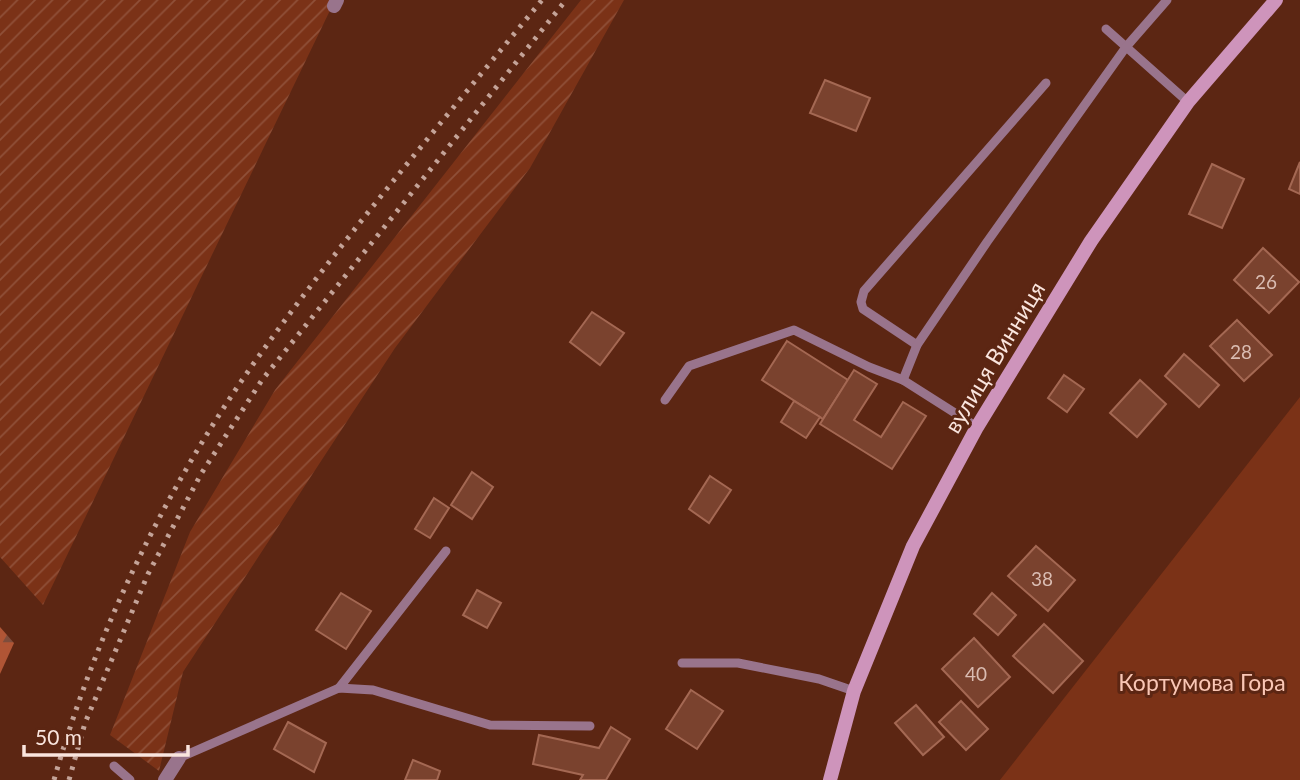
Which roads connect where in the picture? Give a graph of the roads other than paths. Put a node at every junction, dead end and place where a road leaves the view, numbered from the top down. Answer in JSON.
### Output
{"nodes":[{"id":1,"x":1167,"y":0,"type":"edge"},
{"id":2,"x":1276,"y":0,"type":"edge"},
{"id":3,"x":1106,"y":29,"type":"dead end"},
{"id":4,"x":1126,"y":47,"type":"junction"},
{"id":5,"x":1046,"y":83,"type":"dead end"},
{"id":6,"x":1188,"y":102,"type":"junction"},
{"id":7,"x":917,"y":345,"type":"junction"},
{"id":8,"x":903,"y":380,"type":"junction"},
{"id":9,"x":665,"y":400,"type":"dead end"},
{"id":10,"x":977,"y":427,"type":"junction"},
{"id":11,"x":446,"y":551,"type":"dead end"},
{"id":12,"x":682,"y":663,"type":"dead end"},
{"id":13,"x":339,"y":688,"type":"junction"},
{"id":14,"x":854,"y":691,"type":"junction"},
{"id":15,"x":590,"y":726,"type":"dead end"},
{"id":16,"x":179,"y":758,"type":"joint"},
{"id":17,"x":114,"y":766,"type":"dead end"},
{"id":18,"x":130,"y":780,"type":"edge"},
{"id":19,"x":165,"y":780,"type":"edge"},
{"id":20,"x":830,"y":780,"type":"edge"}],
"edges":[{"from":1,"to":4,"type":"lane"},
{"from":2,"to":6,"type":"main road","name":"вулиця Винниця"},
{"from":3,"to":4,"type":"lane"},
{"from":4,"to":6,"type":"lane"},
{"from":4,"to":7,"type":"lane"},
{"from":5,"to":7,"type":"lane"},
{"from":6,"to":10,"type":"main road","name":"вулиця Винниця"},
{"from":7,"to":8,"type":"lane"},
{"from":8,"to":9,"type":"lane"},
{"from":8,"to":10,"type":"lane"},
{"from":10,"to":14,"type":"main road","name":"вулиця Винниця"},
{"from":11,"to":13,"type":"lane"},
{"from":12,"to":14,"type":"lane"},
{"from":13,"to":15,"type":"lane"},
{"from":13,"to":16,"type":"lane"},
{"from":14,"to":20,"type":"main road","name":"вулиця Винниця"},
{"from":16,"to":19,"type":"street"},
{"from":17,"to":18,"type":"lane"}]}
